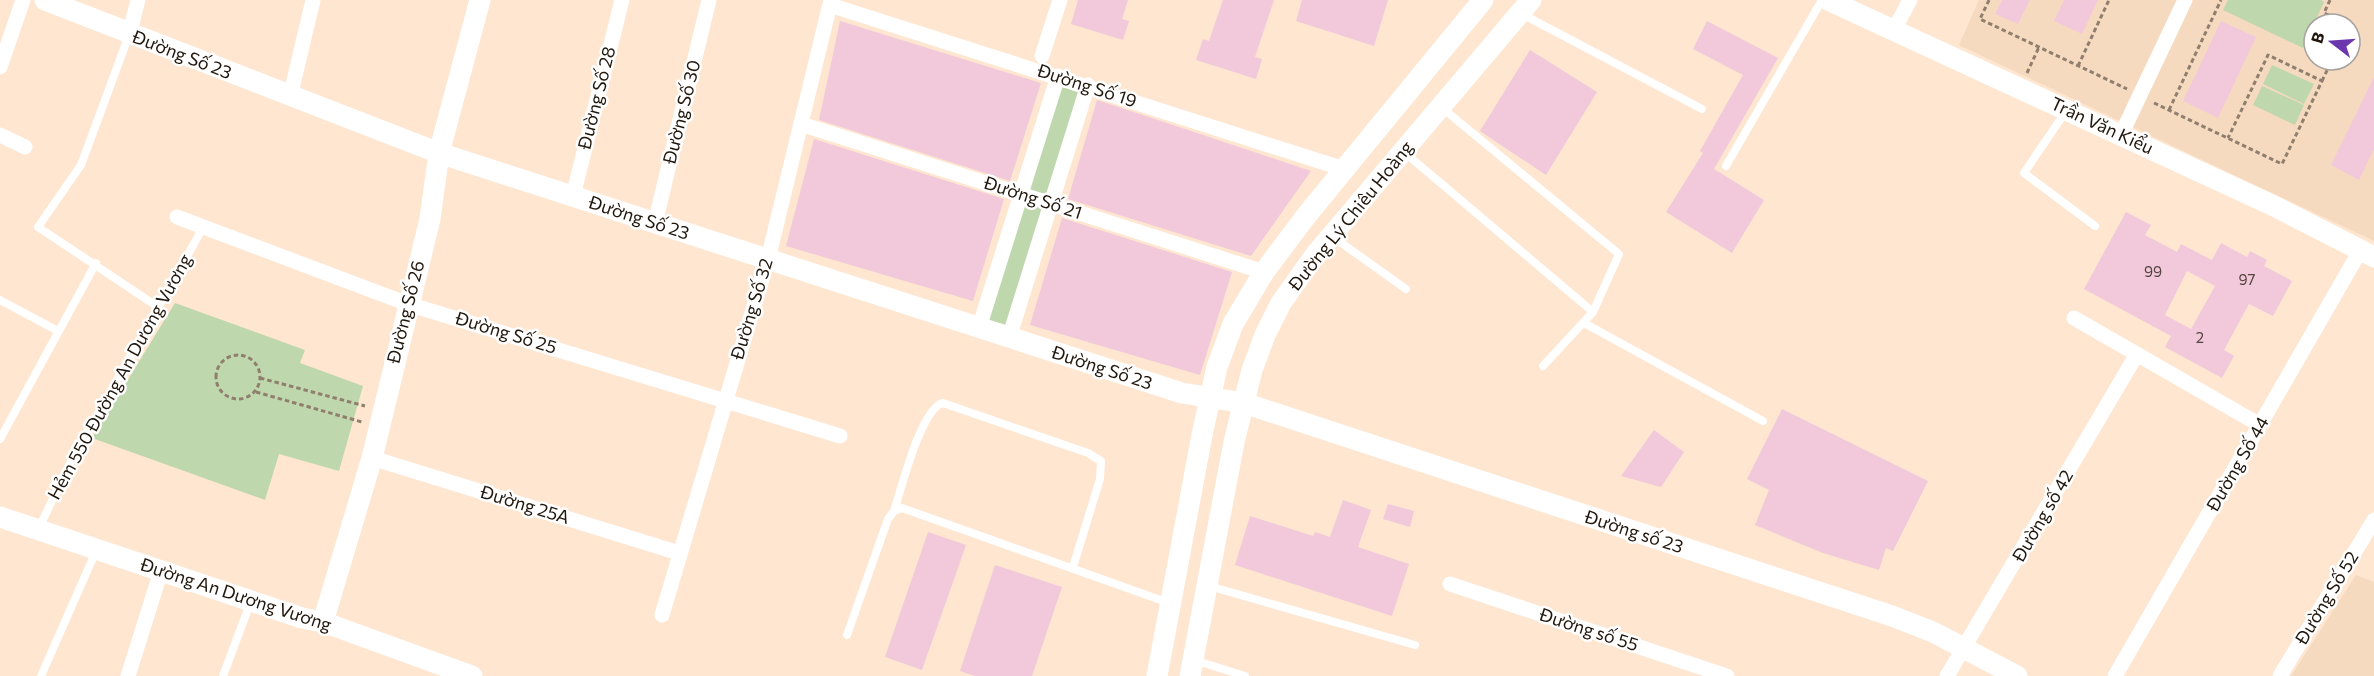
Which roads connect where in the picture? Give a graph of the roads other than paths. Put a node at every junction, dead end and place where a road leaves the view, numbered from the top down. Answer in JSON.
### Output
{"nodes":[{"id":1,"x":24,"y":0,"type":"edge"},
{"id":2,"x":45,"y":0,"type":"edge"},
{"id":3,"x":138,"y":0,"type":"edge"},
{"id":4,"x":313,"y":0,"type":"edge"},
{"id":5,"x":480,"y":0,"type":"edge"},
{"id":6,"x":622,"y":0,"type":"edge"},
{"id":7,"x":709,"y":0,"type":"edge"},
{"id":8,"x":1060,"y":0,"type":"edge"},
{"id":9,"x":1483,"y":0,"type":"edge"},
{"id":10,"x":1822,"y":0,"type":"edge"},
{"id":11,"x":1828,"y":0,"type":"edge"},
{"id":12,"x":1910,"y":0,"type":"edge"},
{"id":13,"x":2185,"y":0,"type":"edge"},
{"id":14,"x":830,"y":3,"type":"edge"},
{"id":15,"x":1526,"y":7,"type":"edge"},
{"id":16,"x":1894,"y":30,"type":"junction"},
{"id":17,"x":129,"y":35,"type":"junction"},
{"id":18,"x":1042,"y":56,"type":"dead end"},
{"id":19,"x":0,"y":67,"type":"edge"},
{"id":20,"x":1058,"y":76,"type":"junction"},
{"id":21,"x":1088,"y":86,"type":"junction"},
{"id":22,"x":290,"y":97,"type":"junction"},
{"id":23,"x":1441,"y":107,"type":"junction"},
{"id":24,"x":1702,"y":109,"type":"dead end"},
{"id":25,"x":2067,"y":110,"type":"junction"},
{"id":26,"x":801,"y":124,"type":"junction"},
{"id":27,"x":0,"y":135,"type":"edge"},
{"id":28,"x":2121,"y":135,"type":"junction"},
{"id":29,"x":25,"y":147,"type":"dead end"},
{"id":30,"x":1403,"y":151,"type":"junction"},
{"id":31,"x":439,"y":153,"type":"junction"},
{"id":32,"x":1726,"y":165,"type":"dead end"},
{"id":33,"x":1344,"y":169,"type":"junction"},
{"id":34,"x":1021,"y":194,"type":"junction"},
{"id":35,"x":573,"y":196,"type":"junction"},
{"id":36,"x":1051,"y":203,"type":"junction"},
{"id":37,"x":177,"y":217,"type":"dead end"},
{"id":38,"x":655,"y":223,"type":"junction"},
{"id":39,"x":204,"y":226,"type":"junction"},
{"id":40,"x":2095,"y":226,"type":"dead end"},
{"id":41,"x":1332,"y":236,"type":"junction"},
{"id":42,"x":2367,"y":254,"type":"edge"},
{"id":43,"x":768,"y":259,"type":"junction"},
{"id":44,"x":96,"y":263,"type":"junction"},
{"id":45,"x":1264,"y":272,"type":"junction"},
{"id":46,"x":1406,"y":289,"type":"dead end"},
{"id":47,"x":0,"y":300,"type":"edge"},
{"id":48,"x":408,"y":304,"type":"junction"},
{"id":49,"x":158,"y":306,"type":"junction"},
{"id":50,"x":1593,"y":312,"type":"junction"},
{"id":51,"x":2074,"y":318,"type":"dead end"},
{"id":52,"x":1584,"y":323,"type":"junction"},
{"id":53,"x":979,"y":328,"type":"junction"},
{"id":54,"x":58,"y":331,"type":"junction"},
{"id":55,"x":1009,"y":338,"type":"junction"},
{"id":56,"x":2137,"y":354,"type":"junction"},
{"id":57,"x":1543,"y":366,"type":"dead end"},
{"id":58,"x":1210,"y":397,"type":"junction"},
{"id":59,"x":725,"y":399,"type":"junction"},
{"id":60,"x":1244,"y":403,"type":"junction"},
{"id":61,"x":1763,"y":421,"type":"dead end"},
{"id":62,"x":2260,"y":425,"type":"junction"},
{"id":63,"x":840,"y":436,"type":"dead end"},
{"id":64,"x":0,"y":439,"type":"edge"},
{"id":65,"x":372,"y":458,"type":"junction"},
{"id":66,"x":894,"y":511,"type":"junction"},
{"id":67,"x":0,"y":517,"type":"edge"},
{"id":68,"x":2374,"y":520,"type":"edge"},
{"id":69,"x":38,"y":529,"type":"junction"},
{"id":70,"x":97,"y":550,"type":"junction"},
{"id":71,"x":679,"y":553,"type":"junction"},
{"id":72,"x":1073,"y":567,"type":"junction"},
{"id":73,"x":161,"y":572,"type":"junction"},
{"id":74,"x":1450,"y":584,"type":"dead end"},
{"id":75,"x":1207,"y":585,"type":"junction"},
{"id":76,"x":251,"y":601,"type":"junction"},
{"id":77,"x":1171,"y":603,"type":"junction"},
{"id":78,"x":662,"y":615,"type":"dead end"},
{"id":79,"x":323,"y":622,"type":"junction"},
{"id":80,"x":847,"y":635,"type":"dead end"},
{"id":81,"x":1415,"y":645,"type":"dead end"},
{"id":82,"x":1964,"y":649,"type":"junction"},
{"id":83,"x":1191,"y":668,"type":"edge"},
{"id":84,"x":468,"y":675,"type":"edge"},
{"id":85,"x":41,"y":676,"type":"edge"},
{"id":86,"x":128,"y":676,"type":"edge"},
{"id":87,"x":223,"y":676,"type":"edge"},
{"id":88,"x":1158,"y":676,"type":"edge"},
{"id":89,"x":1245,"y":676,"type":"edge"},
{"id":90,"x":1727,"y":676,"type":"edge"},
{"id":91,"x":1947,"y":676,"type":"edge"},
{"id":92,"x":2018,"y":676,"type":"edge"},
{"id":93,"x":2115,"y":676,"type":"edge"},
{"id":94,"x":2280,"y":676,"type":"edge"}],
"edges":[{"from":1,"to":19,"type":"street"},
{"from":2,"to":17,"type":"street","name":"Đường Số 23"},
{"from":3,"to":17,"type":"street"},
{"from":4,"to":22,"type":"street"},
{"from":5,"to":31,"type":"street","name":"Đường Số 26"},
{"from":6,"to":35,"type":"street","name":"Đường Số 28"},
{"from":7,"to":38,"type":"street","name":"Đường Số 30"},
{"from":8,"to":18,"type":"street"},
{"from":9,"to":33,"type":"street","name":"Đường Lý Chiêu Hoàng"},
{"from":10,"to":32,"type":"lane"},
{"from":11,"to":16,"type":"street","name":"Trần Văn Kiểu"},
{"from":12,"to":16,"type":"street"},
{"from":13,"to":28,"type":"street"},
{"from":14,"to":20,"type":"street","name":"Đường Số 19"},
{"from":14,"to":26,"type":"street","name":"Đường Số 32"},
{"from":15,"to":23,"type":"street","name":"Đường Lý Chiêu Hoàng"},
{"from":15,"to":24,"type":"lane"},
{"from":16,"to":25,"type":"street","name":"Trần Văn Kiểu"},
{"from":17,"to":22,"type":"street","name":"Đường Số 23"},
{"from":17,"to":44,"type":"lane"},
{"from":20,"to":21,"type":"street","name":"Đường Số 19"},
{"from":20,"to":34,"type":"street"},
{"from":21,"to":33,"type":"street","name":"Đường Số 19"},
{"from":21,"to":36,"type":"street"},
{"from":22,"to":31,"type":"street","name":"Đường Số 23"},
{"from":23,"to":30,"type":"street","name":"Đường Lý Chiêu Hoàng"},
{"from":23,"to":50,"type":"lane"},
{"from":25,"to":28,"type":"street","name":"Trần Văn Kiểu"},
{"from":25,"to":40,"type":"lane"},
{"from":26,"to":34,"type":"street","name":"Đường Số 21"},
{"from":26,"to":43,"type":"street","name":"Đường Số 32"},
{"from":27,"to":29,"type":"street"},
{"from":28,"to":42,"type":"street","name":"Trần Văn Kiểu"},
{"from":30,"to":41,"type":"street","name":"Đường Lý Chiêu Hoàng"},
{"from":30,"to":50,"type":"lane"},
{"from":31,"to":35,"type":"street","name":"Đường Số 23"},
{"from":31,"to":48,"type":"street","name":"Đường Số 26"},
{"from":33,"to":45,"type":"street","name":"Đường Lý Chiêu Hoàng"},
{"from":34,"to":36,"type":"street","name":"Đường Số 21"},
{"from":34,"to":53,"type":"street"},
{"from":35,"to":38,"type":"street","name":"Đường Số 23"},
{"from":36,"to":45,"type":"street","name":"Đường Số 21"},
{"from":36,"to":55,"type":"street"},
{"from":37,"to":39,"type":"street","name":"Đường Số 25"},
{"from":38,"to":43,"type":"street","name":"Đường Số 23"},
{"from":39,"to":48,"type":"street","name":"Đường Số 25"},
{"from":39,"to":49,"type":"lane","name":"Hẻm 550 Đường An Dương Vương"},
{"from":41,"to":46,"type":"lane"},
{"from":41,"to":60,"type":"street","name":"Đường Lý Chiêu Hoàng"},
{"from":42,"to":62,"type":"street","name":"Đường Số 44"},
{"from":43,"to":53,"type":"street","name":"Đường Số 23"},
{"from":43,"to":59,"type":"street","name":"Đường Số 32"},
{"from":44,"to":49,"type":"lane"},
{"from":44,"to":54,"type":"lane"},
{"from":45,"to":58,"type":"street","name":"Đường Lý Chiêu Hoàng"},
{"from":47,"to":54,"type":"lane"},
{"from":48,"to":59,"type":"street","name":"Đường Số 25"},
{"from":48,"to":65,"type":"street","name":"Đường Số 26"},
{"from":49,"to":69,"type":"lane","name":"Hẻm 550 Đường An Dương Vương"},
{"from":50,"to":52,"type":"lane"},
{"from":51,"to":56,"type":"street"},
{"from":52,"to":57,"type":"lane"},
{"from":52,"to":61,"type":"lane"},
{"from":53,"to":55,"type":"street","name":"Đường Số 23"},
{"from":54,"to":64,"type":"lane"},
{"from":55,"to":58,"type":"street","name":"Đường Số 23"},
{"from":56,"to":62,"type":"street"},
{"from":56,"to":82,"type":"street","name":"Đường số 42"},
{"from":58,"to":60,"type":"street","name":"Đường Số 23"},
{"from":58,"to":77,"type":"street","name":"Đường Lý Chiêu Hoàng"},
{"from":59,"to":63,"type":"street","name":"Đường Số 25"},
{"from":59,"to":71,"type":"street","name":"Đường Số 32"},
{"from":60,"to":75,"type":"street","name":"Đường Lý Chiêu Hoàng"},
{"from":60,"to":82,"type":"street","name":"Đường số 23"},
{"from":62,"to":93,"type":"street","name":"Đường Số 44"},
{"from":65,"to":71,"type":"street","name":"Đường 25A"},
{"from":65,"to":79,"type":"street","name":"Đường Số 26"},
{"from":66,"to":72,"type":"lane"},
{"from":66,"to":72,"type":"lane"},
{"from":66,"to":80,"type":"lane"},
{"from":67,"to":69,"type":"street","name":"Đường An Dương Vương"},
{"from":68,"to":94,"type":"street","name":"Đường Số 52"},
{"from":69,"to":70,"type":"street","name":"Đường An Dương Vương"},
{"from":70,"to":73,"type":"street","name":"Đường An Dương Vương"},
{"from":70,"to":85,"type":"lane"},
{"from":71,"to":78,"type":"street","name":"Đường Số 32"},
{"from":72,"to":77,"type":"lane"},
{"from":73,"to":76,"type":"street","name":"Đường An Dương Vương"},
{"from":73,"to":86,"type":"street"},
{"from":74,"to":90,"type":"street","name":"Đường số 55"},
{"from":75,"to":81,"type":"lane"},
{"from":75,"to":83,"type":"street","name":"Đường Lý Chiêu Hoàng"},
{"from":76,"to":79,"type":"street","name":"Đường An Dương Vương"},
{"from":76,"to":87,"type":"lane"},
{"from":77,"to":88,"type":"street","name":"Đường Lý Chiêu Hoàng"},
{"from":79,"to":84,"type":"street","name":"Đường An Dương Vương"},
{"from":82,"to":91,"type":"street","name":"Đường số 42"},
{"from":82,"to":92,"type":"street","name":"Đường số 23"},
{"from":83,"to":89,"type":"lane"}]}
